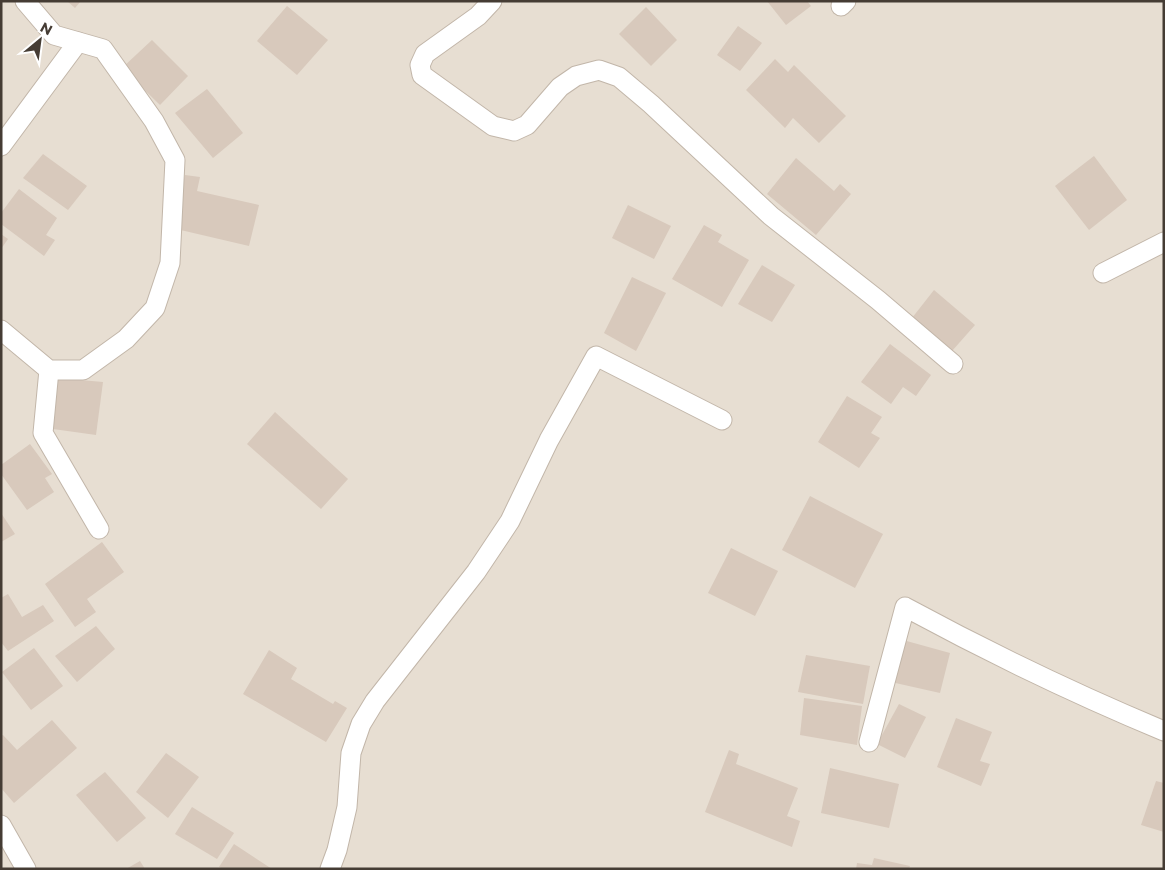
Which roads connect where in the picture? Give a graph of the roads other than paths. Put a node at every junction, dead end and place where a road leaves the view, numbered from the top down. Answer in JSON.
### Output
{"nodes":[{"id":1,"x":25,"y":1,"type":"edge"},
{"id":2,"x":492,"y":1,"type":"edge"},
{"id":3,"x":78,"y":42,"type":"junction"},
{"id":4,"x":1,"y":146,"type":"edge"},
{"id":5,"x":1164,"y":242,"type":"edge"},
{"id":6,"x":1103,"y":274,"type":"dead end"},
{"id":7,"x":1,"y":330,"type":"edge"},
{"id":8,"x":953,"y":364,"type":"dead end"},
{"id":9,"x":49,"y":370,"type":"junction"},
{"id":10,"x":722,"y":420,"type":"dead end"},
{"id":11,"x":99,"y":529,"type":"dead end"},
{"id":12,"x":1164,"y":731,"type":"edge"},
{"id":13,"x":869,"y":742,"type":"dead end"},
{"id":14,"x":1,"y":825,"type":"edge"},
{"id":15,"x":26,"y":869,"type":"edge"},
{"id":16,"x":330,"y":869,"type":"edge"}],
"edges":[{"from":1,"to":3,"type":"street"},
{"from":2,"to":8,"type":"street"},
{"from":3,"to":4,"type":"street"},
{"from":3,"to":9,"type":"street"},
{"from":5,"to":6,"type":"street"},
{"from":7,"to":9,"type":"street"},
{"from":9,"to":11,"type":"street"},
{"from":10,"to":16,"type":"street"},
{"from":12,"to":13,"type":"street"},
{"from":14,"to":15,"type":"street"}]}
